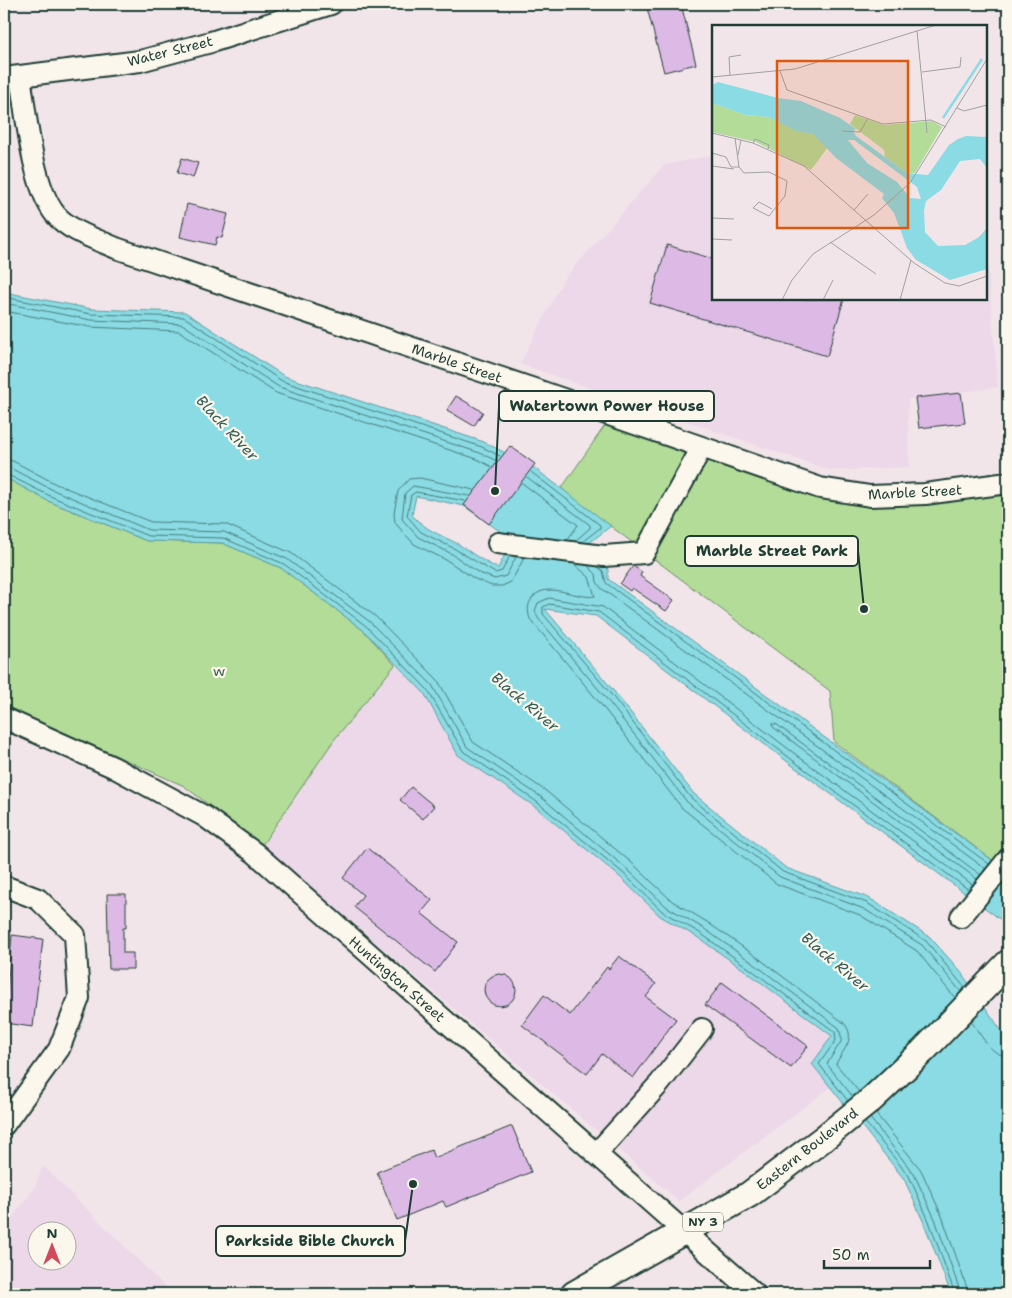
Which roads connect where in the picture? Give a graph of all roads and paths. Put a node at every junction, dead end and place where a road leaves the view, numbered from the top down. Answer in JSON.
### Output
{"nodes":[{"id":1,"x":331,"y":4,"type":"edge"},
{"id":2,"x":12,"y":77,"type":"edge"},
{"id":3,"x":702,"y":447,"type":"junction"},
{"id":4,"x":1008,"y":483,"type":"edge"},
{"id":5,"x":498,"y":543,"type":"dead end"},
{"id":6,"x":4,"y":718,"type":"edge"},
{"id":7,"x":1008,"y":859,"type":"edge"},
{"id":8,"x":4,"y":886,"type":"edge"},
{"id":9,"x":961,"y":917,"type":"dead end"},
{"id":10,"x":1008,"y":963,"type":"edge"},
{"id":11,"x":702,"y":1029,"type":"dead end"},
{"id":12,"x":4,"y":1125,"type":"edge"},
{"id":13,"x":596,"y":1154,"type":"junction"},
{"id":14,"x":684,"y":1233,"type":"junction"},
{"id":15,"x":574,"y":1294,"type":"edge"},
{"id":16,"x":755,"y":1294,"type":"edge"}],
"edges":[{"from":1,"to":2,"type":"street","name":"Water Street"},
{"from":2,"to":3,"type":"street","name":"Marble Street"},
{"from":3,"to":4,"type":"street","name":"Marble Street"},
{"from":3,"to":5,"type":"street"},
{"from":6,"to":13,"type":"street","name":"Huntington Street"},
{"from":7,"to":9,"type":"street"},
{"from":8,"to":12,"type":"street"},
{"from":10,"to":14,"type":"main road","name":"Eastern Boulevard","number":"NY 3"},
{"from":11,"to":13,"type":"street"},
{"from":13,"to":14,"type":"street","name":"Huntington Street"},
{"from":14,"to":15,"type":"main road","name":"Eastern Boulevard","number":"NY 3"},
{"from":14,"to":16,"type":"street","name":"Huntington Street"}]}
